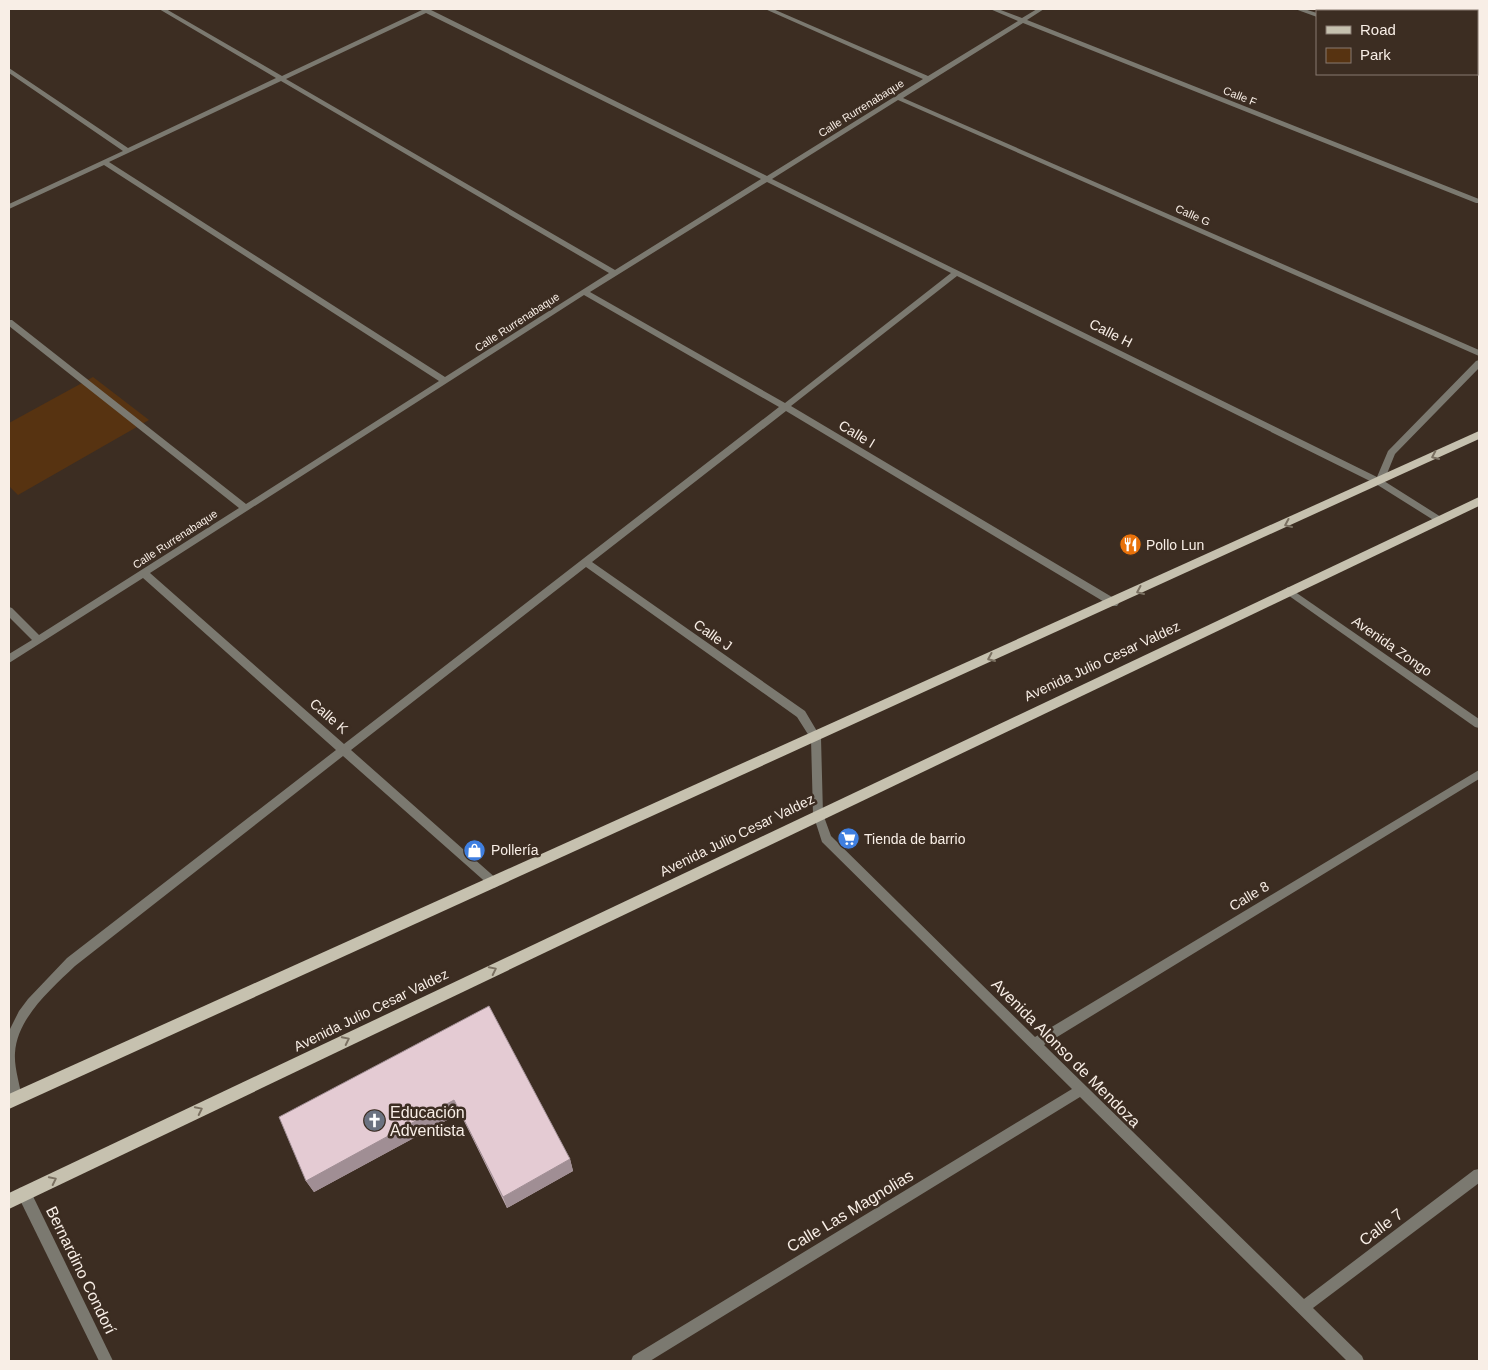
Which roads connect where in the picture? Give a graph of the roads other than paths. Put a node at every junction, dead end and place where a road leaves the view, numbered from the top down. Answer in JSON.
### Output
{"nodes":[{"id":1,"x":162,"y":9,"type":"edge"},
{"id":2,"x":426,"y":9,"type":"edge"},
{"id":3,"x":768,"y":9,"type":"edge"},
{"id":4,"x":993,"y":9,"type":"edge"},
{"id":5,"x":1041,"y":9,"type":"edge"},
{"id":6,"x":1298,"y":9,"type":"edge"},
{"id":7,"x":1316,"y":16,"type":"edge"},
{"id":8,"x":1022,"y":20,"type":"junction"},
{"id":9,"x":9,"y":70,"type":"edge"},
{"id":10,"x":929,"y":78,"type":"junction"},
{"id":11,"x":281,"y":79,"type":"junction"},
{"id":12,"x":898,"y":98,"type":"junction"},
{"id":13,"x":128,"y":151,"type":"junction"},
{"id":14,"x":104,"y":162,"type":"junction"},
{"id":15,"x":769,"y":179,"type":"junction"},
{"id":16,"x":1479,"y":201,"type":"edge"},
{"id":17,"x":9,"y":208,"type":"edge"},
{"id":18,"x":958,"y":272,"type":"junction"},
{"id":19,"x":615,"y":273,"type":"junction"},
{"id":20,"x":584,"y":292,"type":"junction"},
{"id":21,"x":9,"y":322,"type":"edge"},
{"id":22,"x":1479,"y":353,"type":"edge"},
{"id":23,"x":1479,"y":363,"type":"edge"},
{"id":24,"x":445,"y":381,"type":"junction"},
{"id":25,"x":786,"y":407,"type":"junction"},
{"id":26,"x":1479,"y":435,"type":"edge"},
{"id":27,"x":1379,"y":482,"type":"junction"},
{"id":28,"x":1479,"y":501,"type":"edge"},
{"id":29,"x":244,"y":508,"type":"junction"},
{"id":30,"x":1438,"y":519,"type":"junction"},
{"id":31,"x":586,"y":562,"type":"junction"},
{"id":32,"x":144,"y":573,"type":"junction"},
{"id":33,"x":1288,"y":591,"type":"junction"},
{"id":34,"x":1114,"y":603,"type":"junction"},
{"id":35,"x":9,"y":611,"type":"edge"},
{"id":36,"x":38,"y":640,"type":"junction"},
{"id":37,"x":9,"y":659,"type":"edge"},
{"id":38,"x":1479,"y":724,"type":"edge"},
{"id":39,"x":816,"y":738,"type":"junction"},
{"id":40,"x":345,"y":748,"type":"junction"},
{"id":41,"x":1479,"y":774,"type":"edge"},
{"id":42,"x":818,"y":814,"type":"junction"},
{"id":43,"x":494,"y":883,"type":"junction"},
{"id":44,"x":1034,"y":1044,"type":"junction"},
{"id":45,"x":1081,"y":1090,"type":"junction"},
{"id":46,"x":12,"y":1100,"type":"edge"},
{"id":47,"x":1479,"y":1175,"type":"edge"},
{"id":48,"x":24,"y":1193,"type":"junction"},
{"id":49,"x":9,"y":1201,"type":"edge"},
{"id":50,"x":1304,"y":1307,"type":"junction"},
{"id":51,"x":106,"y":1361,"type":"edge"},
{"id":52,"x":638,"y":1361,"type":"edge"},
{"id":53,"x":1357,"y":1361,"type":"edge"}],
"edges":[{"from":1,"to":11,"type":"street"},
{"from":2,"to":11,"type":"street"},
{"from":2,"to":15,"type":"street","name":"Calle H"},
{"from":3,"to":10,"type":"street"},
{"from":4,"to":8,"type":"street","name":"Calle F"},
{"from":5,"to":8,"type":"street","name":"Calle Rurrenabaque"},
{"from":6,"to":7,"type":"street"},
{"from":8,"to":10,"type":"street","name":"Calle Rurrenabaque"},
{"from":8,"to":16,"type":"street","name":"Calle F"},
{"from":9,"to":13,"type":"street"},
{"from":10,"to":12,"type":"street","name":"Calle Rurrenabaque"},
{"from":11,"to":13,"type":"street"},
{"from":11,"to":19,"type":"street"},
{"from":12,"to":15,"type":"street","name":"Calle Rurrenabaque"},
{"from":12,"to":22,"type":"street","name":"Calle G"},
{"from":13,"to":14,"type":"street"},
{"from":14,"to":17,"type":"street"},
{"from":14,"to":24,"type":"street"},
{"from":15,"to":18,"type":"street","name":"Calle H"},
{"from":15,"to":19,"type":"street","name":"Calle Rurrenabaque"},
{"from":18,"to":25,"type":"street"},
{"from":18,"to":27,"type":"street","name":"Calle H"},
{"from":19,"to":20,"type":"street","name":"Calle Rurrenabaque"},
{"from":20,"to":24,"type":"street","name":"Calle Rurrenabaque"},
{"from":20,"to":25,"type":"street","name":"Calle I"},
{"from":21,"to":29,"type":"street"},
{"from":23,"to":27,"type":"street"},
{"from":24,"to":29,"type":"street","name":"Calle Rurrenabaque"},
{"from":25,"to":31,"type":"street"},
{"from":25,"to":34,"type":"street","name":"Calle I"},
{"from":26,"to":27,"type":"main road","one_way":true},
{"from":27,"to":30,"type":"street","name":"Calle H"},
{"from":27,"to":34,"type":"main road","one_way":true},
{"from":28,"to":30,"type":"main road","name":"Avenida Julio Cesar Valdez"},
{"from":29,"to":32,"type":"street","name":"Calle Rurrenabaque"},
{"from":30,"to":33,"type":"main road","name":"Avenida Julio Cesar Valdez"},
{"from":31,"to":39,"type":"street","name":"Calle J"},
{"from":31,"to":40,"type":"street"},
{"from":32,"to":36,"type":"street","name":"Calle Rurrenabaque"},
{"from":32,"to":40,"type":"street","name":"Calle K"},
{"from":33,"to":38,"type":"street","name":"Avenida Zongo"},
{"from":33,"to":42,"type":"main road","name":"Avenida Julio Cesar Valdez"},
{"from":34,"to":39,"type":"main road","one_way":true},
{"from":35,"to":36,"type":"street"},
{"from":36,"to":37,"type":"street","name":"Calle Rurrenabaque"},
{"from":39,"to":42,"type":"street","name":"Avenida Alonso de Mendoza"},
{"from":39,"to":43,"type":"main road"},
{"from":40,"to":43,"type":"street","name":"Calle K"},
{"from":40,"to":46,"type":"street"},
{"from":41,"to":44,"type":"street","name":"Calle 8"},
{"from":42,"to":44,"type":"street","name":"Avenida Alonso de Mendoza"},
{"from":48,"to":42,"type":"main road","name":"Avenida Julio Cesar Valdez","one_way":true},
{"from":43,"to":46,"type":"main road"},
{"from":44,"to":45,"type":"street","name":"Avenida Alonso de Mendoza"},
{"from":45,"to":50,"type":"street","name":"Avenida Alonso de Mendoza"},
{"from":45,"to":52,"type":"street","name":"Calle Las Magnolias"},
{"from":47,"to":50,"type":"street","name":"Calle 7"},
{"from":48,"to":49,"type":"main road","name":"Avenida Julio Cesar Valdez"},
{"from":48,"to":51,"type":"street","name":"Bernardino Condorí"},
{"from":50,"to":53,"type":"street","name":"Avenida Alonso de Mendoza"}]}
